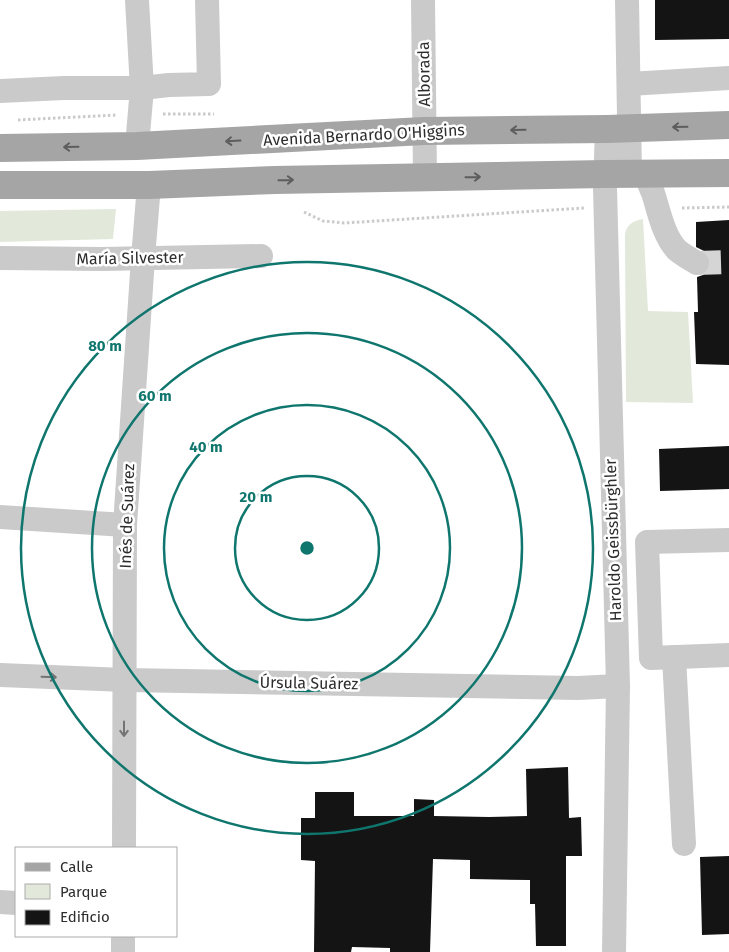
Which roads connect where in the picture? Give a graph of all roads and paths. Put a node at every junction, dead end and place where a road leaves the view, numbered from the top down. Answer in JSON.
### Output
{"nodes":[{"id":1,"x":137,"y":0,"type":"edge"},
{"id":2,"x":207,"y":0,"type":"edge"},
{"id":3,"x":423,"y":0,"type":"edge"},
{"id":4,"x":627,"y":0,"type":"edge"},
{"id":5,"x":729,"y":78,"type":"edge"},
{"id":6,"x":628,"y":84,"type":"junction"},
{"id":7,"x":142,"y":88,"type":"junction"},
{"id":8,"x":0,"y":91,"type":"edge"},
{"id":9,"x":729,"y":126,"type":"edge"},
{"id":10,"x":618,"y":128,"type":"junction"},
{"id":11,"x":424,"y":131,"type":"junction"},
{"id":12,"x":137,"y":146,"type":"junction"},
{"id":13,"x":0,"y":148,"type":"edge"},
{"id":14,"x":729,"y":173,"type":"edge"},
{"id":15,"x":627,"y":174,"type":"junction"},
{"id":16,"x":425,"y":178,"type":"junction"},
{"id":17,"x":11,"y":185,"type":"edge"},
{"id":18,"x":149,"y":185,"type":"junction"},
{"id":19,"x":606,"y":207,"type":"junction"},
{"id":20,"x":304,"y":212,"type":"dead end"},
{"id":21,"x":261,"y":256,"type":"dead end"},
{"id":22,"x":0,"y":258,"type":"edge"},
{"id":23,"x":143,"y":258,"type":"junction"},
{"id":24,"x":697,"y":262,"type":"tunnel mouth"},
{"id":25,"x":0,"y":518,"type":"edge"},
{"id":26,"x":125,"y":525,"type":"junction"},
{"id":27,"x":613,"y":539,"type":"junction"},
{"id":28,"x":729,"y":540,"type":"edge"},
{"id":29,"x":647,"y":542,"type":"junction"},
{"id":30,"x":729,"y":655,"type":"edge"},
{"id":31,"x":674,"y":657,"type":"junction"},
{"id":32,"x":0,"y":675,"type":"edge"},
{"id":33,"x":124,"y":680,"type":"junction"},
{"id":34,"x":618,"y":686,"type":"junction"},
{"id":35,"x":684,"y":844,"type":"dead end"},
{"id":36,"x":124,"y":847,"type":"edge"},
{"id":37,"x":0,"y":902,"type":"edge"},
{"id":38,"x":15,"y":903,"type":"edge"},
{"id":39,"x":124,"y":937,"type":"edge"},
{"id":40,"x":123,"y":952,"type":"edge"},
{"id":41,"x":614,"y":952,"type":"edge"}],
"edges":[{"from":1,"to":7,"type":"street"},
{"from":2,"to":7,"type":"street"},
{"from":3,"to":11,"type":"street","name":"Alborada"},
{"from":4,"to":6,"type":"street","name":"Haroldo Geissbürghler"},
{"from":5,"to":6,"type":"street"},
{"from":6,"to":10,"type":"street","name":"Haroldo Geissbürghler"},
{"from":7,"to":8,"type":"street"},
{"from":7,"to":12,"type":"street"},
{"from":9,"to":10,"type":"main road","name":"Avenida Bernardo O'Higgins","one_way":true},
{"from":10,"to":11,"type":"main road","name":"Avenida Bernardo O'Higgins","one_way":true},
{"from":10,"to":15,"type":"street","name":"Haroldo Geissbürghler"},
{"from":11,"to":12,"type":"main road","name":"Avenida Bernardo O'Higgins","one_way":true},
{"from":11,"to":16,"type":"street","name":"Alborada"},
{"from":12,"to":13,"type":"main road","name":"Avenida Bernardo O'Higgins","one_way":true},
{"from":12,"to":17,"type":"main road"},
{"from":14,"to":15,"type":"main road"},
{"from":16,"to":15,"type":"main road","one_way":true},
{"from":15,"to":19,"type":"street","name":"Haroldo Geissbürghler"},
{"from":15,"to":24,"type":"street"},
{"from":18,"to":16,"type":"main road","one_way":true},
{"from":17,"to":18,"type":"main road"},
{"from":18,"to":23,"type":"street","name":"Inés de Suárez"},
{"from":19,"to":20,"type":"path"},
{"from":19,"to":27,"type":"street","name":"Haroldo Geissbürghler"},
{"from":21,"to":23,"type":"street","name":"María Silvester"},
{"from":22,"to":23,"type":"street","name":"María Silvester"},
{"from":23,"to":26,"type":"street","name":"Inés de Suárez"},
{"from":25,"to":26,"type":"street"},
{"from":26,"to":33,"type":"street","name":"Inés de Suárez"},
{"from":27,"to":29,"type":"street"},
{"from":27,"to":34,"type":"street","name":"Haroldo Geissbürghler"},
{"from":28,"to":29,"type":"street"},
{"from":29,"to":31,"type":"street"},
{"from":30,"to":31,"type":"street"},
{"from":31,"to":35,"type":"street"},
{"from":32,"to":33,"type":"street","name":"Úrsula Suárez","one_way":true},
{"from":33,"to":34,"type":"street","name":"Úrsula Suárez"},
{"from":33,"to":36,"type":"street","name":"Inés de Suárez","one_way":true},
{"from":34,"to":41,"type":"street","name":"Haroldo Geissbürghler"},
{"from":37,"to":38,"type":"street"},
{"from":39,"to":40,"type":"street"}]}
